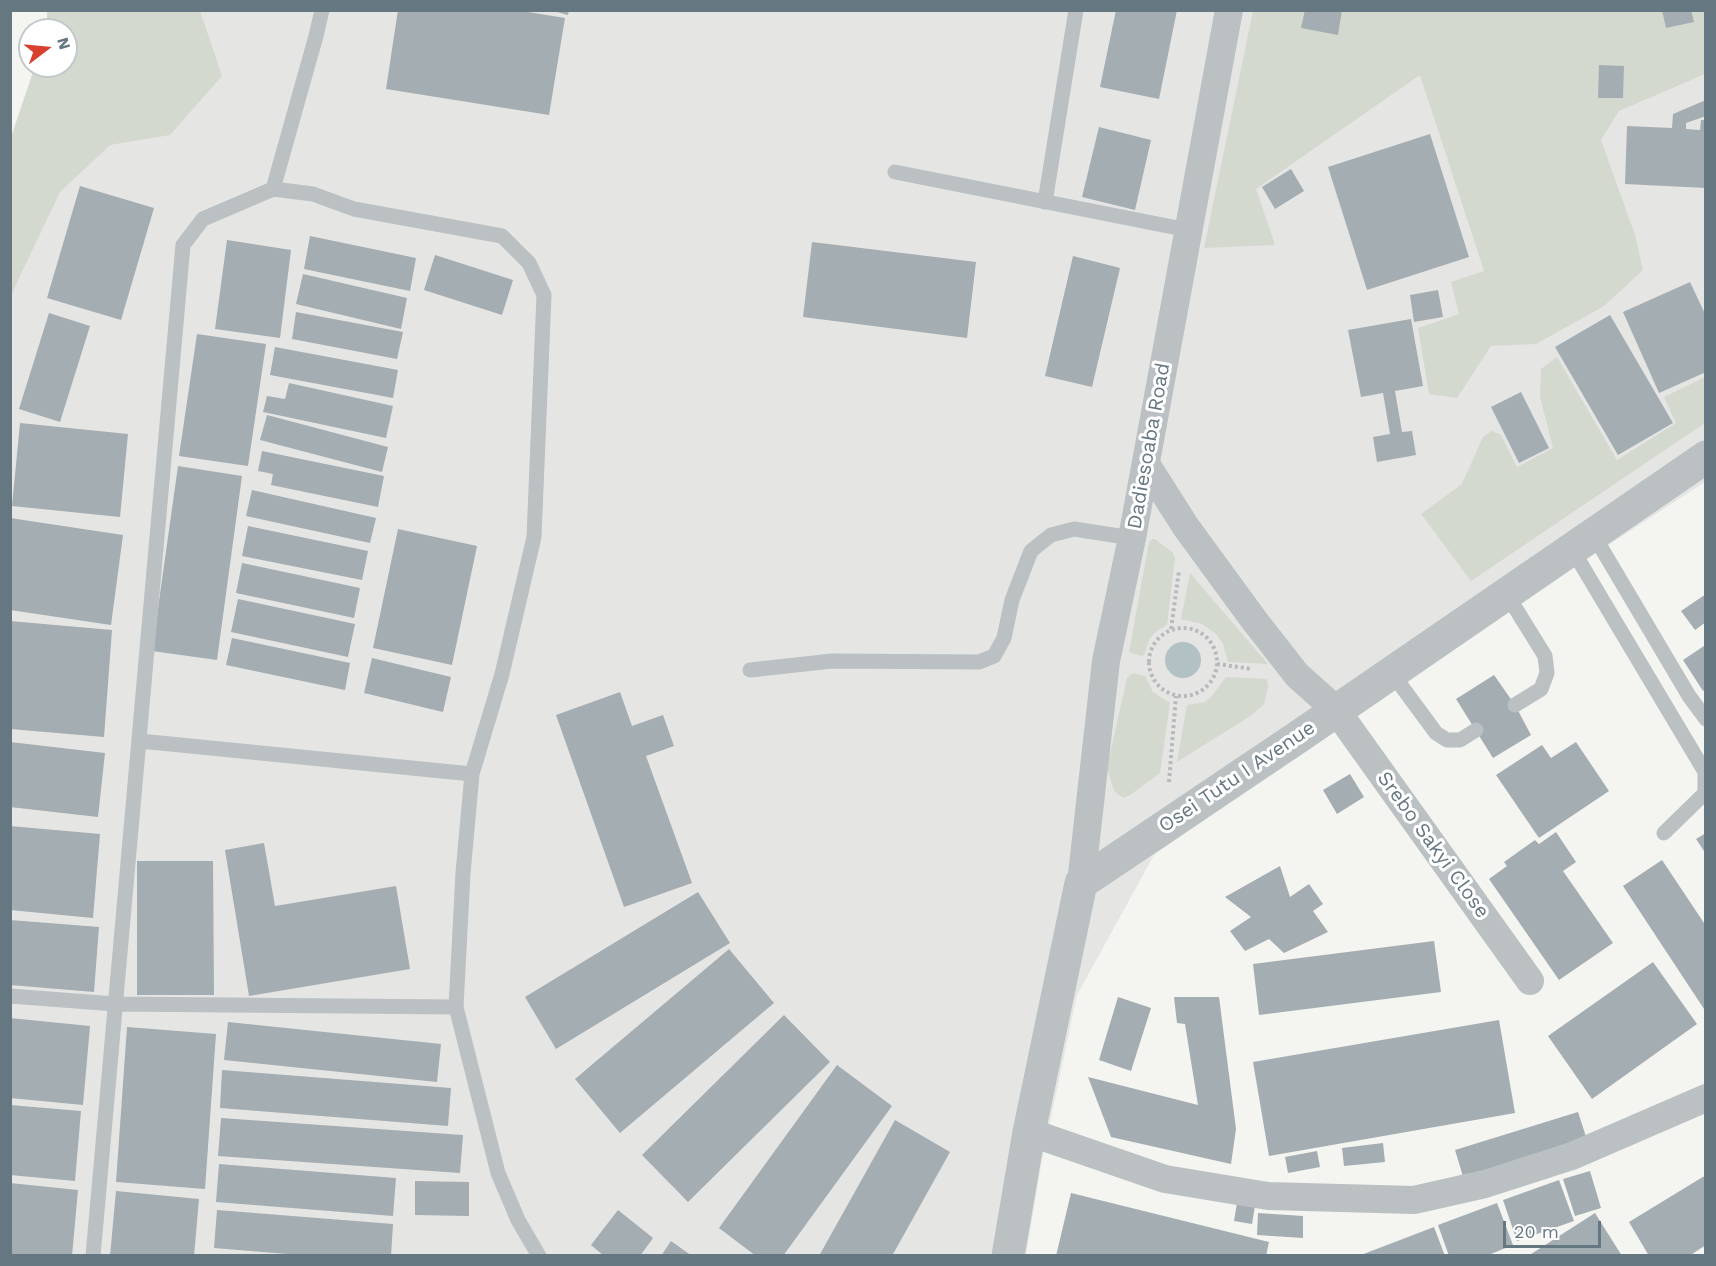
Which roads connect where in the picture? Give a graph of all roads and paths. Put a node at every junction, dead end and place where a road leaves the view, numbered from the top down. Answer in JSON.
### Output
{"nodes":[{"id":1,"x":322,"y":10,"type":"edge"},
{"id":2,"x":1076,"y":10,"type":"edge"},
{"id":3,"x":1229,"y":10,"type":"edge"},
{"id":4,"x":895,"y":172,"type":"dead end"},
{"id":5,"x":273,"y":189,"type":"junction"},
{"id":6,"x":1045,"y":202,"type":"junction"},
{"id":7,"x":1188,"y":230,"type":"junction"},
{"id":8,"x":1704,"y":461,"type":"edge"},
{"id":9,"x":1146,"y":464,"type":"junction"},
{"id":10,"x":1186,"y":527,"type":"junction"},
{"id":11,"x":1132,"y":538,"type":"junction"},
{"id":12,"x":1582,"y":541,"type":"junction"},
{"id":13,"x":1506,"y":593,"type":"junction"},
{"id":14,"x":1171,"y":629,"type":"junction"},
{"id":15,"x":750,"y":670,"type":"dead end"},
{"id":16,"x":1391,"y":672,"type":"junction"},
{"id":17,"x":1176,"y":696,"type":"junction"},
{"id":18,"x":1515,"y":705,"type":"dead end"},
{"id":19,"x":1336,"y":710,"type":"junction"},
{"id":20,"x":1706,"y":719,"type":"edge"},
{"id":21,"x":1476,"y":730,"type":"dead end"},
{"id":22,"x":140,"y":741,"type":"junction"},
{"id":23,"x":472,"y":774,"type":"junction"},
{"id":24,"x":1166,"y":824,"type":"junction"},
{"id":25,"x":1664,"y":833,"type":"dead end"},
{"id":26,"x":1081,"y":883,"type":"junction"},
{"id":27,"x":1530,"y":981,"type":"dead end"},
{"id":28,"x":10,"y":996,"type":"edge"},
{"id":29,"x":115,"y":1004,"type":"junction"},
{"id":30,"x":456,"y":1007,"type":"junction"},
{"id":31,"x":1706,"y":1098,"type":"edge"},
{"id":32,"x":1029,"y":1131,"type":"junction"},
{"id":33,"x":93,"y":1256,"type":"edge"},
{"id":34,"x":539,"y":1256,"type":"edge"},
{"id":35,"x":1008,"y":1256,"type":"edge"}],
"edges":[{"from":1,"to":5,"type":"lane"},
{"from":2,"to":6,"type":"lane"},
{"from":3,"to":7,"type":"street","name":"Dadiesoaba Road"},
{"from":4,"to":6,"type":"lane"},
{"from":5,"to":22,"type":"lane"},
{"from":5,"to":23,"type":"lane"},
{"from":6,"to":7,"type":"lane"},
{"from":7,"to":9,"type":"street","name":"Dadiesoaba Road"},
{"from":8,"to":12,"type":"street","name":"Osei Tutu I Avenue"},
{"from":9,"to":10,"type":"street","name":"Srebo Sakyi Close"},
{"from":9,"to":11,"type":"street","name":"Dadiesoaba Road"},
{"from":10,"to":14,"type":"path"},
{"from":10,"to":19,"type":"street","name":"Srebo Sakyi Close"},
{"from":11,"to":15,"type":"lane"},
{"from":11,"to":26,"type":"street","name":"Dadiesoaba Road"},
{"from":12,"to":13,"type":"street","name":"Osei Tutu I Avenue"},
{"from":12,"to":20,"type":"lane"},
{"from":12,"to":25,"type":"lane"},
{"from":13,"to":16,"type":"street","name":"Osei Tutu I Avenue"},
{"from":13,"to":18,"type":"lane"},
{"from":14,"to":17,"type":"path"},
{"from":14,"to":17,"type":"path"},
{"from":16,"to":19,"type":"street","name":"Osei Tutu I Avenue"},
{"from":16,"to":21,"type":"lane"},
{"from":17,"to":24,"type":"path"},
{"from":19,"to":24,"type":"street","name":"Osei Tutu I Avenue"},
{"from":19,"to":27,"type":"street","name":"Srebo Sakyi Close"},
{"from":22,"to":23,"type":"lane"},
{"from":22,"to":29,"type":"lane"},
{"from":23,"to":30,"type":"lane"},
{"from":24,"to":26,"type":"street","name":"Osei Tutu I Avenue"},
{"from":26,"to":32,"type":"street"},
{"from":28,"to":29,"type":"lane"},
{"from":29,"to":30,"type":"lane"},
{"from":29,"to":33,"type":"lane"},
{"from":30,"to":34,"type":"lane"},
{"from":31,"to":32,"type":"street"},
{"from":32,"to":35,"type":"street"}]}
